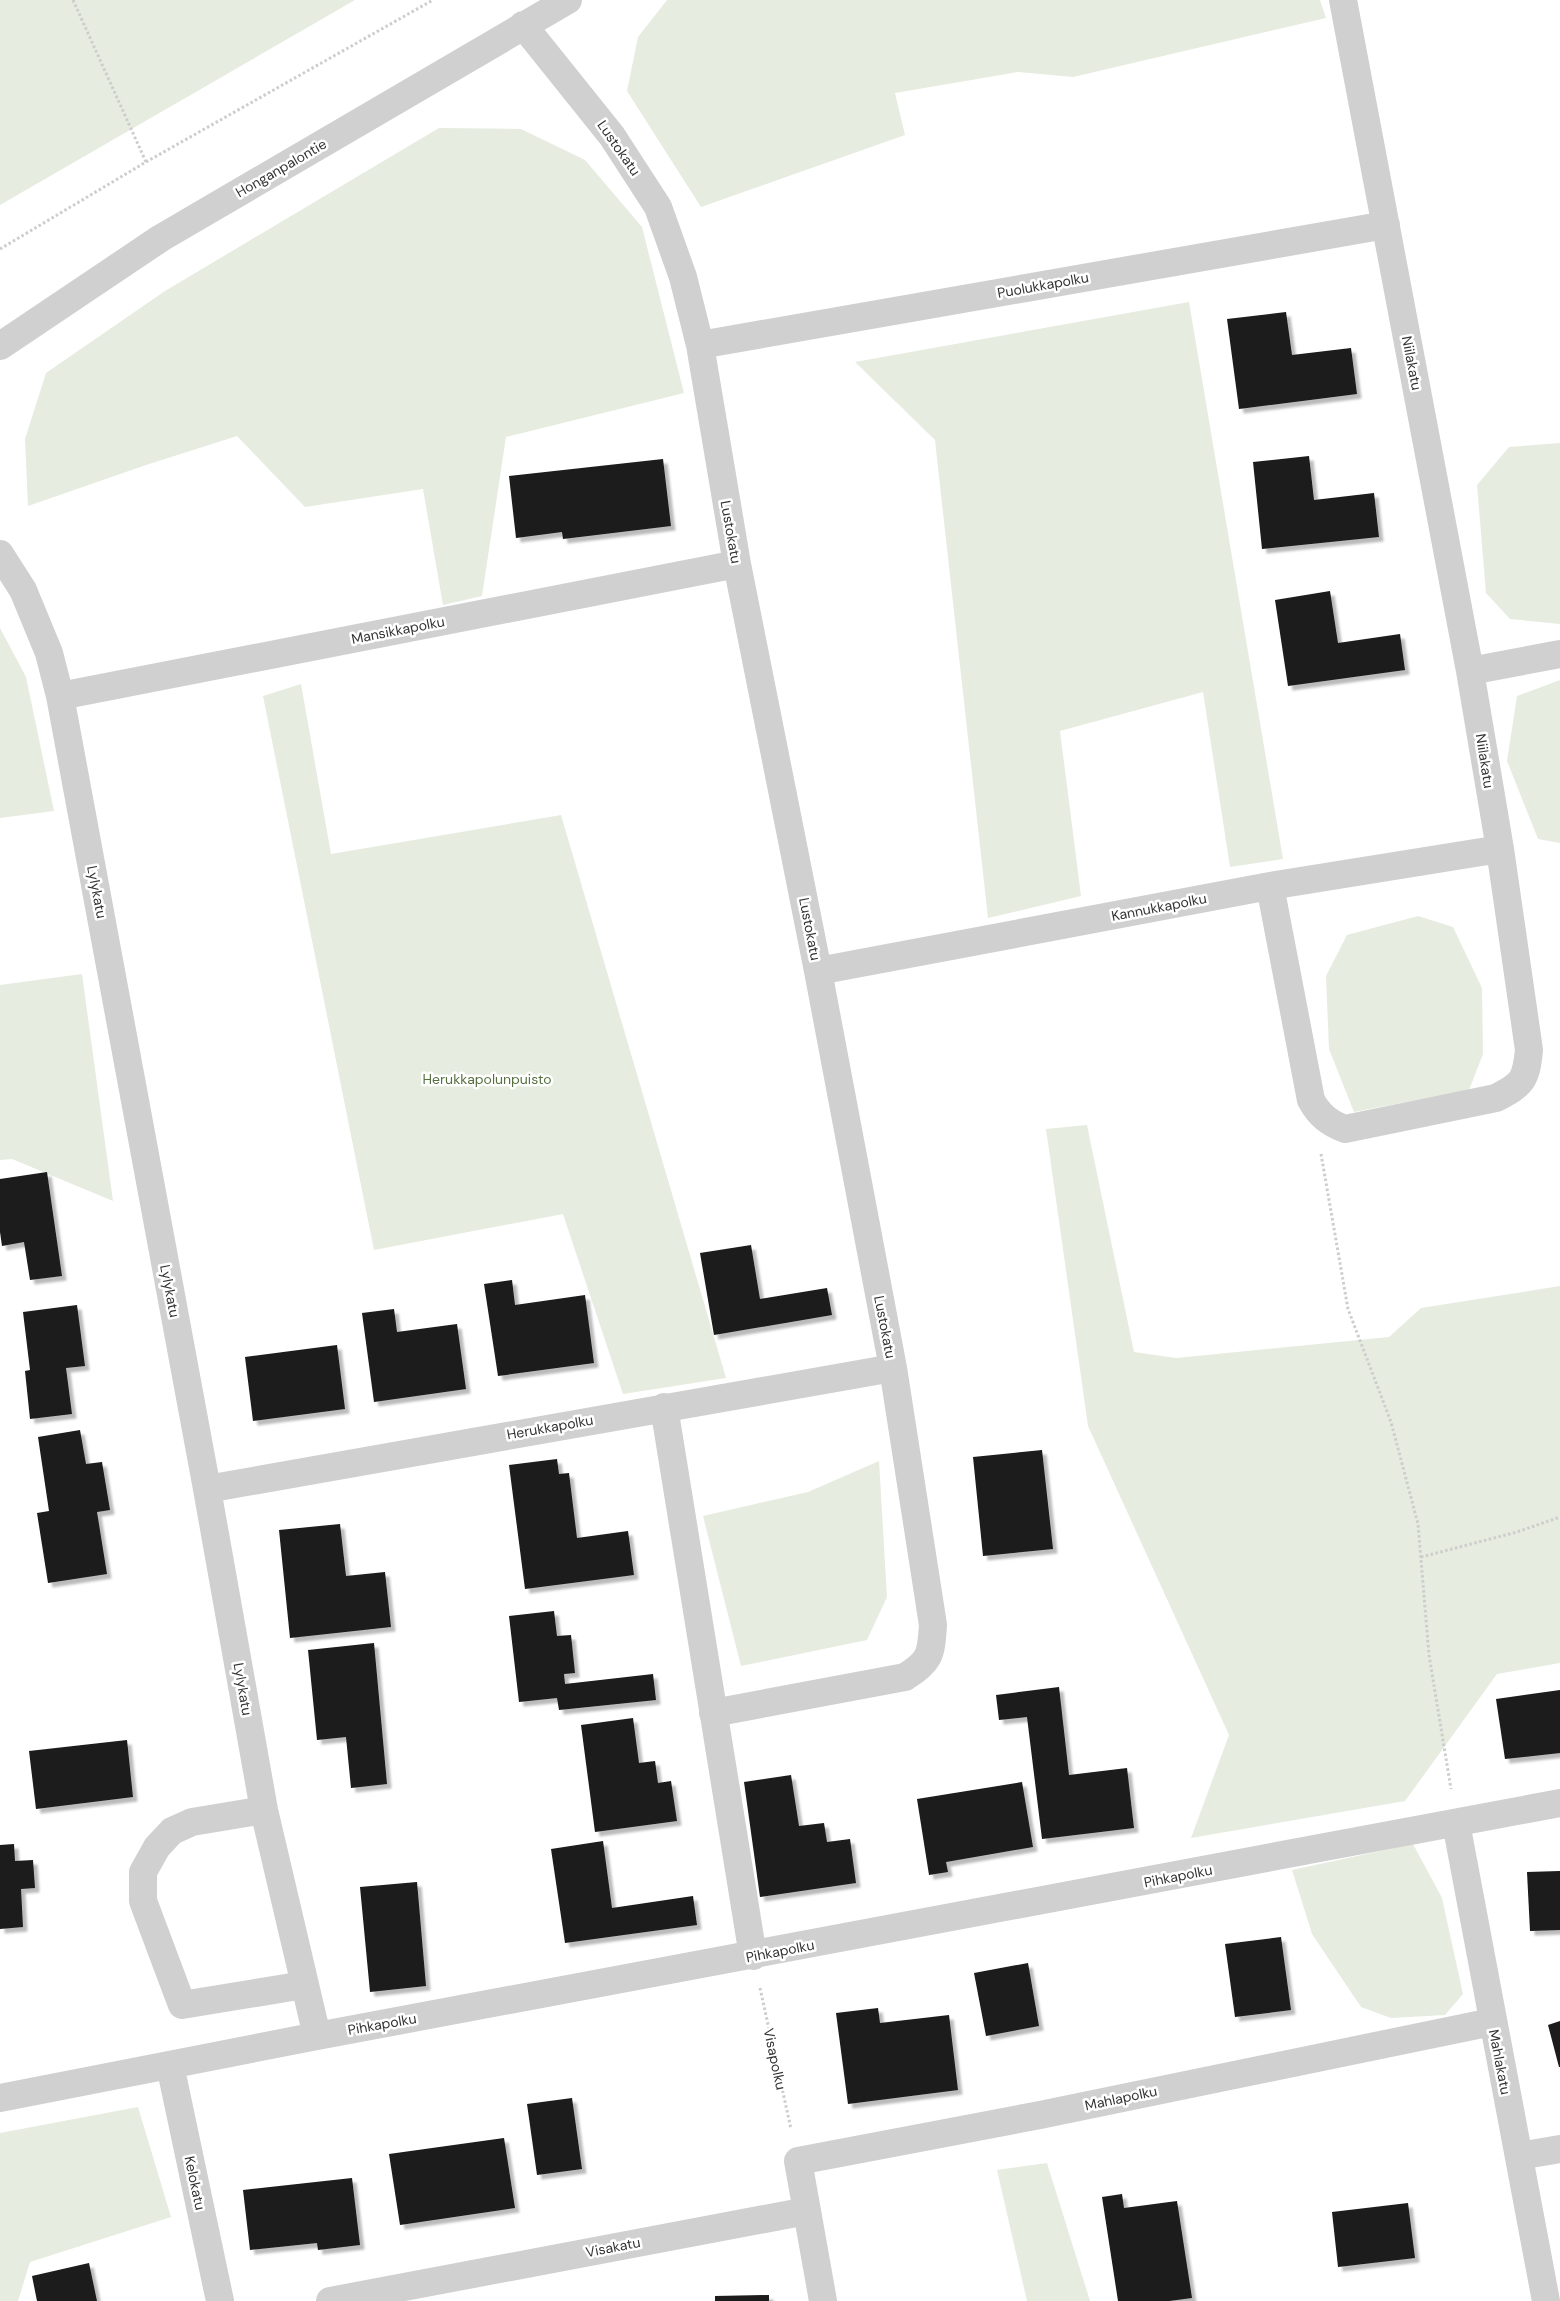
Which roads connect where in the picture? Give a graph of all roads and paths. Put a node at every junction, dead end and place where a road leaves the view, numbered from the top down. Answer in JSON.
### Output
{"nodes":[{"id":1,"x":73,"y":0,"type":"edge"},
{"id":2,"x":433,"y":0,"type":"edge"},
{"id":3,"x":568,"y":0,"type":"edge"},
{"id":4,"x":1343,"y":0,"type":"edge"},
{"id":5,"x":523,"y":25,"type":"junction"},
{"id":6,"x":146,"y":162,"type":"junction"},
{"id":7,"x":1386,"y":225,"type":"junction"},
{"id":8,"x":0,"y":249,"type":"edge"},
{"id":9,"x":700,"y":345,"type":"junction"},
{"id":10,"x":0,"y":346,"type":"edge"},
{"id":11,"x":0,"y":554,"type":"edge"},
{"id":12,"x":736,"y":564,"type":"junction"},
{"id":13,"x":1560,"y":654,"type":"edge"},
{"id":14,"x":1470,"y":670,"type":"junction"},
{"id":15,"x":60,"y":696,"type":"junction"},
{"id":16,"x":1500,"y":849,"type":"junction"},
{"id":17,"x":1270,"y":886,"type":"junction"},
{"id":18,"x":818,"y":971,"type":"junction"},
{"id":19,"x":1325,"y":1119,"type":"junction"},
{"id":20,"x":893,"y":1368,"type":"junction"},
{"id":21,"x":664,"y":1407,"type":"junction"},
{"id":22,"x":207,"y":1489,"type":"junction"},
{"id":23,"x":1560,"y":1518,"type":"edge"},
{"id":24,"x":1421,"y":1557,"type":"junction"},
{"id":25,"x":713,"y":1714,"type":"junction"},
{"id":26,"x":1560,"y":1803,"type":"edge"},
{"id":27,"x":264,"y":1810,"type":"junction"},
{"id":28,"x":1456,"y":1824,"type":"junction"},
{"id":29,"x":753,"y":1956,"type":"junction"},
{"id":30,"x":304,"y":1985,"type":"junction"},
{"id":31,"x":1492,"y":2022,"type":"junction"},
{"id":32,"x":317,"y":2036,"type":"junction"},
{"id":33,"x":170,"y":2065,"type":"junction"},
{"id":34,"x":0,"y":2098,"type":"edge"},
{"id":35,"x":1560,"y":2149,"type":"edge"},
{"id":36,"x":1519,"y":2156,"type":"junction"},
{"id":37,"x":798,"y":2161,"type":"junction"},
{"id":38,"x":806,"y":2211,"type":"junction"},
{"id":39,"x":220,"y":2301,"type":"edge"},
{"id":40,"x":330,"y":2301,"type":"edge"},
{"id":41,"x":823,"y":2301,"type":"edge"},
{"id":42,"x":1546,"y":2301,"type":"edge"}],
"edges":[{"from":1,"to":6,"type":"path"},
{"from":2,"to":6,"type":"path"},
{"from":3,"to":5,"type":"street","name":"Honganpalontie"},
{"from":4,"to":7,"type":"street","name":"Niilakatu"},
{"from":5,"to":9,"type":"street","name":"Lustokatu"},
{"from":5,"to":10,"type":"street","name":"Honganpalontie"},
{"from":6,"to":8,"type":"path"},
{"from":7,"to":9,"type":"street","name":"Puolukkapolku"},
{"from":7,"to":14,"type":"street","name":"Niilakatu"},
{"from":9,"to":12,"type":"street","name":"Lustokatu"},
{"from":11,"to":15,"type":"street","name":"Lylykatu"},
{"from":12,"to":15,"type":"street","name":"Mansikkapolku"},
{"from":12,"to":18,"type":"street","name":"Lustokatu"},
{"from":13,"to":14,"type":"street"},
{"from":14,"to":16,"type":"street","name":"Niilakatu"},
{"from":15,"to":22,"type":"street","name":"Lylykatu"},
{"from":16,"to":17,"type":"street","name":"Kannukkapolku"},
{"from":16,"to":19,"type":"street","name":"Niilakatu"},
{"from":17,"to":18,"type":"street","name":"Kannukkapolku"},
{"from":17,"to":19,"type":"street","name":"Niilakatu"},
{"from":18,"to":20,"type":"street","name":"Lustokatu"},
{"from":19,"to":24,"type":"path"},
{"from":20,"to":21,"type":"street","name":"Herukkapolku"},
{"from":20,"to":25,"type":"street","name":"Lustokatu"},
{"from":21,"to":22,"type":"street","name":"Herukkapolku"},
{"from":21,"to":25,"type":"street"},
{"from":22,"to":27,"type":"street","name":"Lylykatu"},
{"from":23,"to":24,"type":"path"},
{"from":24,"to":28,"type":"path"},
{"from":25,"to":29,"type":"street"},
{"from":26,"to":28,"type":"street","name":"Pihkapolku"},
{"from":27,"to":30,"type":"street","name":"Lylykatu"},
{"from":27,"to":30,"type":"street"},
{"from":28,"to":29,"type":"street","name":"Pihkapolku"},
{"from":28,"to":31,"type":"street","name":"Mahlakatu"},
{"from":29,"to":32,"type":"street","name":"Pihkapolku"},
{"from":29,"to":37,"type":"path","name":"Visapolku"},
{"from":30,"to":32,"type":"street","name":"Lylykatu"},
{"from":31,"to":36,"type":"street","name":"Mahlakatu"},
{"from":31,"to":37,"type":"street","name":"Mahlapolku"},
{"from":32,"to":33,"type":"street","name":"Pihkapolku"},
{"from":33,"to":34,"type":"street","name":"Pihkapolku"},
{"from":33,"to":39,"type":"street","name":"Kelokatu"},
{"from":35,"to":36,"type":"street"},
{"from":36,"to":42,"type":"street","name":"Mahlakatu"},
{"from":37,"to":38,"type":"street"},
{"from":38,"to":40,"type":"street","name":"Visakatu"},
{"from":38,"to":41,"type":"street"}]}
